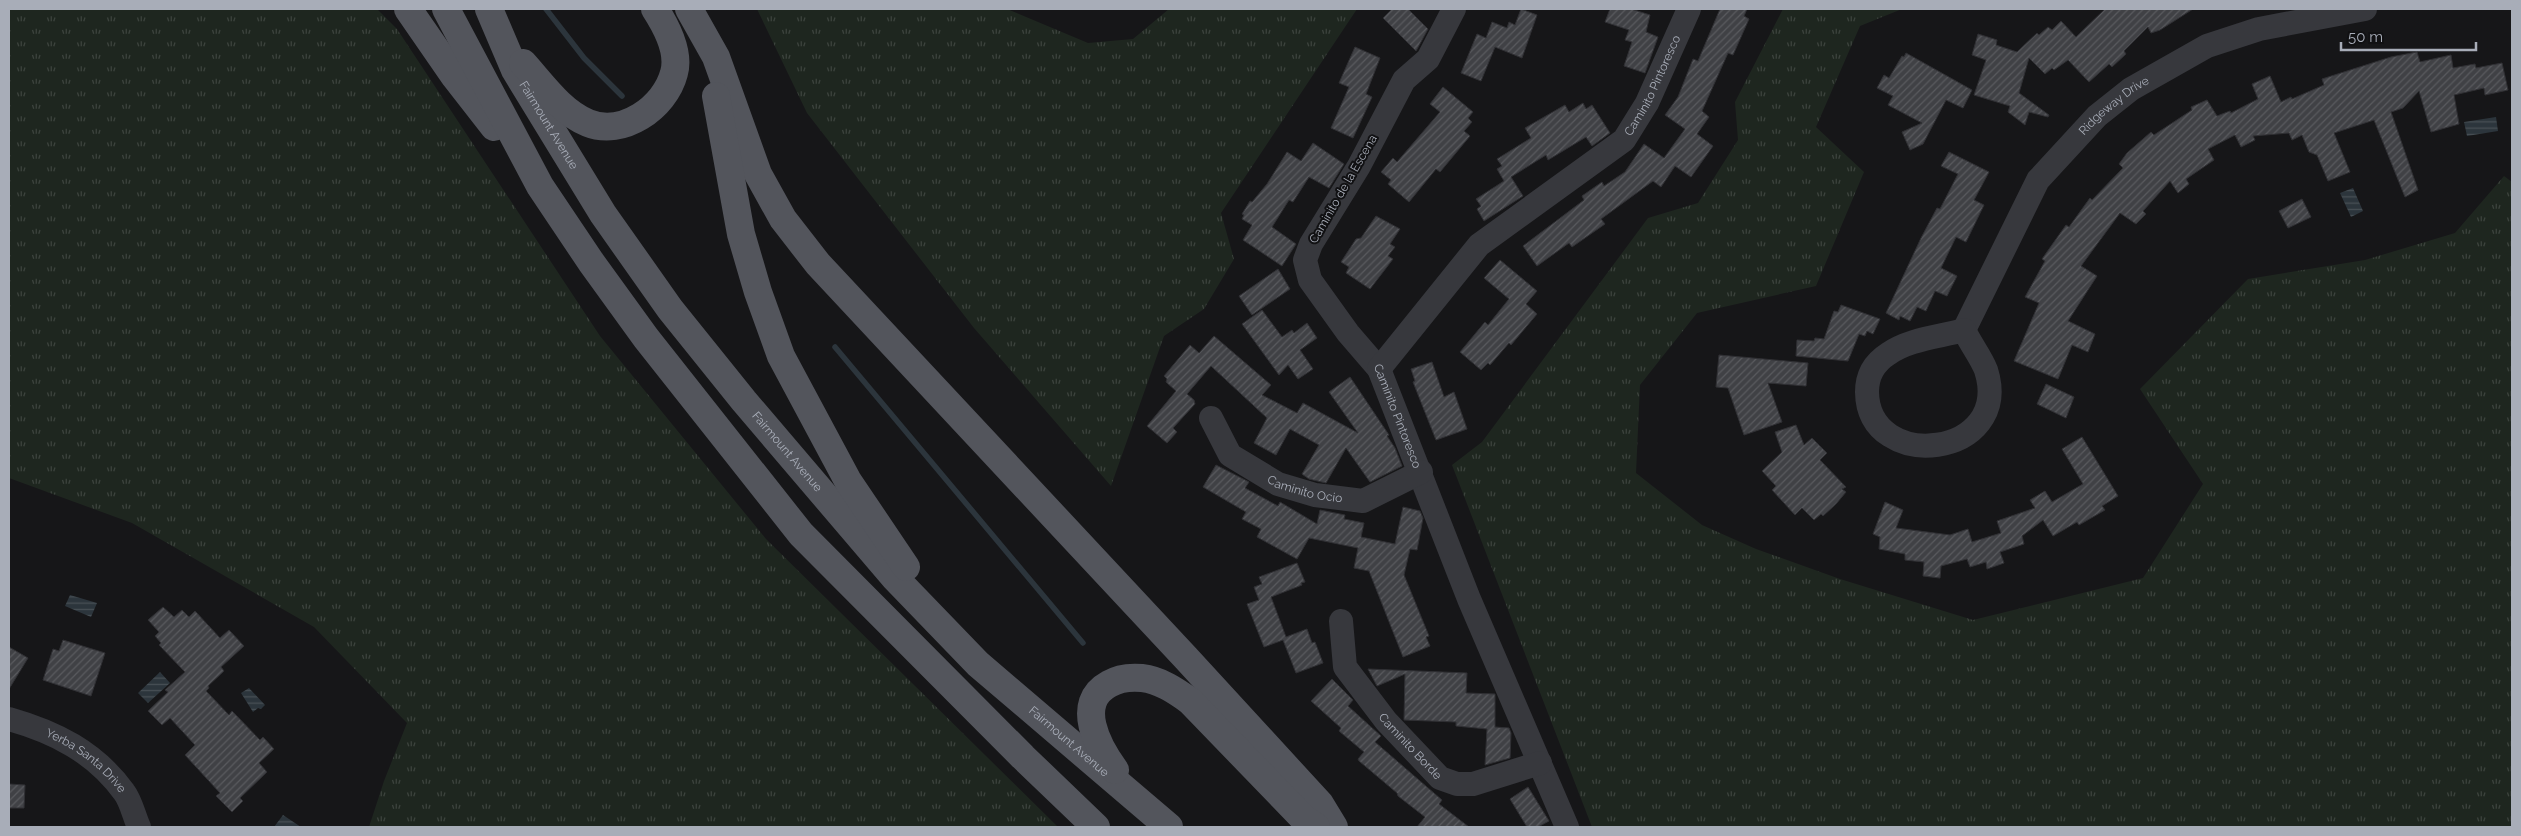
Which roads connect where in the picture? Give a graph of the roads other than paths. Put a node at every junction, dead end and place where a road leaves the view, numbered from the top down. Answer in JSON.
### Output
{"nodes":[{"id":1,"x":408,"y":9,"type":"edge"},
{"id":2,"x":446,"y":9,"type":"edge"},
{"id":3,"x":489,"y":9,"type":"edge"},
{"id":4,"x":655,"y":9,"type":"edge"},
{"id":5,"x":1454,"y":9,"type":"edge"},
{"id":6,"x":1689,"y":9,"type":"edge"},
{"id":7,"x":2365,"y":9,"type":"edge"},
{"id":8,"x":694,"y":18,"type":"edge"},
{"id":9,"x":504,"y":42,"type":"junction"},
{"id":10,"x":540,"y":186,"type":"junction"},
{"id":11,"x":1964,"y":330,"type":"junction"},
{"id":12,"x":1380,"y":369,"type":"junction"},
{"id":13,"x":1211,"y":418,"type":"dead end"},
{"id":14,"x":1421,"y":472,"type":"junction"},
{"id":15,"x":1341,"y":621,"type":"dead end"},
{"id":16,"x":978,"y":664,"type":"junction"},
{"id":17,"x":9,"y":719,"type":"edge"},
{"id":18,"x":1540,"y":763,"type":"junction"},
{"id":19,"x":1134,"y":796,"type":"junction"},
{"id":20,"x":138,"y":827,"type":"edge"},
{"id":21,"x":1096,"y":827,"type":"edge"},
{"id":22,"x":1169,"y":827,"type":"edge"},
{"id":23,"x":1316,"y":827,"type":"edge"},
{"id":24,"x":1334,"y":827,"type":"edge"},
{"id":25,"x":1567,"y":827,"type":"edge"}],
"edges":[{"from":1,"to":10,"type":"main road"},
{"from":2,"to":10,"type":"main road"},
{"from":3,"to":9,"type":"main road","name":"Fairmount Avenue"},
{"from":4,"to":9,"type":"main road"},
{"from":5,"to":12,"type":"street","name":"Caminito de la Escena"},
{"from":6,"to":12,"type":"street","name":"Caminito Pintoresco"},
{"from":7,"to":11,"type":"street","name":"Ridgeway Drive"},
{"from":8,"to":16,"type":"main road"},
{"from":8,"to":24,"type":"main road"},
{"from":9,"to":16,"type":"main road","name":"Fairmount Avenue"},
{"from":10,"to":21,"type":"main road"},
{"from":11,"to":11,"type":"street"},
{"from":12,"to":14,"type":"street","name":"Caminito Pintoresco"},
{"from":13,"to":14,"type":"street","name":"Caminito Ocio"},
{"from":14,"to":18,"type":"street","name":"Caminito Pintoresco"},
{"from":15,"to":18,"type":"street","name":"Caminito Borde"},
{"from":16,"to":19,"type":"main road","name":"Fairmount Avenue"},
{"from":17,"to":20,"type":"street","name":"Yerba Santa Drive"},
{"from":18,"to":25,"type":"street","name":"Caminito Pintoresco"},
{"from":19,"to":22,"type":"main road","name":"Fairmount Avenue"},
{"from":19,"to":23,"type":"main road"}]}
